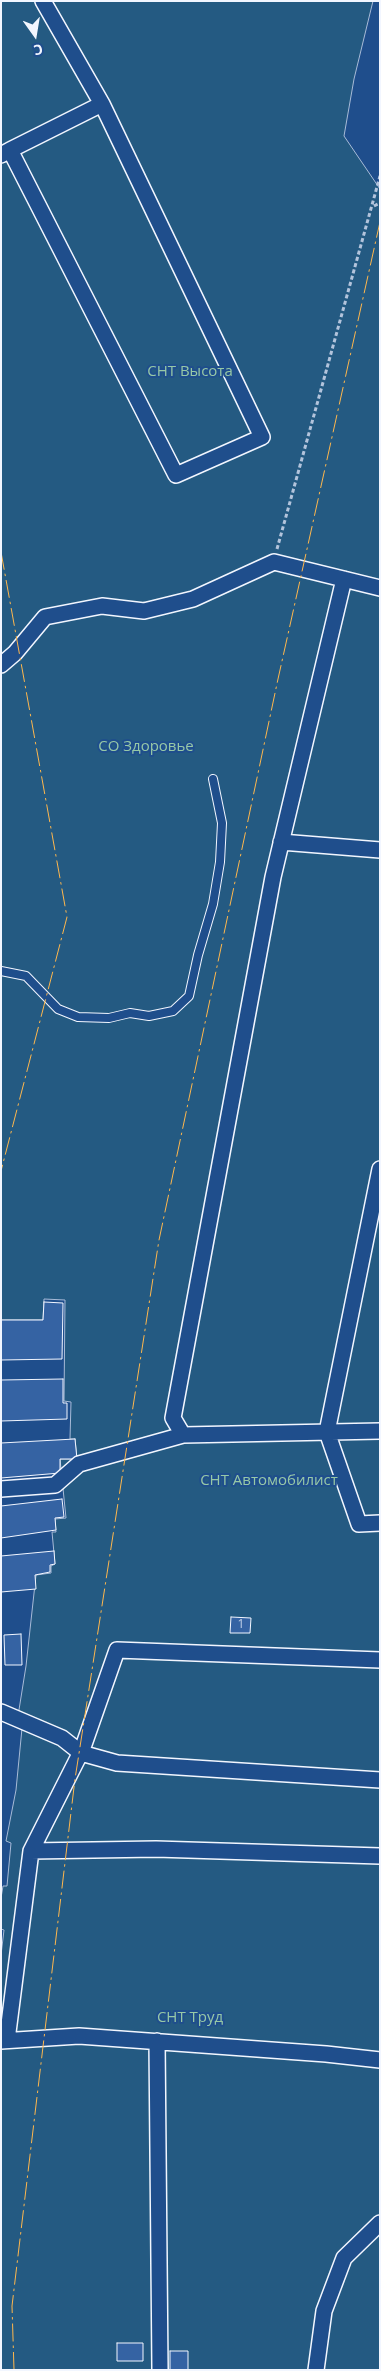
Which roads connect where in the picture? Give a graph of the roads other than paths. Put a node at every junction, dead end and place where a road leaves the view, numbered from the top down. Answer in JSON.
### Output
{"nodes":[{"id":1,"x":43,"y":1,"type":"edge"},
{"id":2,"x":102,"y":104,"type":"junction"},
{"id":3,"x":5,"y":152,"type":"edge"},
{"id":4,"x":344,"y":579,"type":"junction"},
{"id":5,"x":380,"y":588,"type":"edge"},
{"id":6,"x":1,"y":665,"type":"edge"},
{"id":7,"x":213,"y":779,"type":"dead end"},
{"id":8,"x":281,"y":842,"type":"junction"},
{"id":9,"x":380,"y":850,"type":"edge"},
{"id":10,"x":1,"y":972,"type":"edge"},
{"id":11,"x":380,"y":1168,"type":"edge"},
{"id":12,"x":380,"y":1430,"type":"edge"},
{"id":13,"x":327,"y":1432,"type":"junction"},
{"id":14,"x":183,"y":1435,"type":"junction"},
{"id":15,"x":1,"y":1488,"type":"edge"},
{"id":16,"x":380,"y":1523,"type":"edge"},
{"id":17,"x":380,"y":1660,"type":"edge"},
{"id":18,"x":1,"y":1712,"type":"edge"},
{"id":19,"x":81,"y":1753,"type":"junction"},
{"id":20,"x":380,"y":1780,"type":"edge"},
{"id":21,"x":31,"y":1852,"type":"junction"},
{"id":22,"x":380,"y":1856,"type":"edge"},
{"id":23,"x":4,"y":2040,"type":"edge"},
{"id":24,"x":157,"y":2041,"type":"junction"},
{"id":25,"x":380,"y":2060,"type":"edge"},
{"id":26,"x":380,"y":2223,"type":"edge"},
{"id":27,"x":160,"y":2370,"type":"edge"},
{"id":28,"x":316,"y":2370,"type":"edge"}],
"edges":[{"from":1,"to":2,"type":"street"},
{"from":2,"to":3,"type":"street"},
{"from":2,"to":3,"type":"street"},
{"from":4,"to":5,"type":"street"},
{"from":4,"to":6,"type":"street"},
{"from":4,"to":8,"type":"street"},
{"from":7,"to":10,"type":"lane"},
{"from":8,"to":9,"type":"street"},
{"from":8,"to":14,"type":"street"},
{"from":11,"to":13,"type":"street"},
{"from":12,"to":13,"type":"street"},
{"from":13,"to":14,"type":"street"},
{"from":13,"to":16,"type":"street"},
{"from":14,"to":15,"type":"street"},
{"from":17,"to":19,"type":"street"},
{"from":18,"to":19,"type":"street"},
{"from":19,"to":20,"type":"street"},
{"from":19,"to":21,"type":"street"},
{"from":21,"to":22,"type":"street"},
{"from":21,"to":23,"type":"street"},
{"from":23,"to":24,"type":"street"},
{"from":24,"to":25,"type":"street"},
{"from":24,"to":27,"type":"street"},
{"from":26,"to":28,"type":"street"}]}
